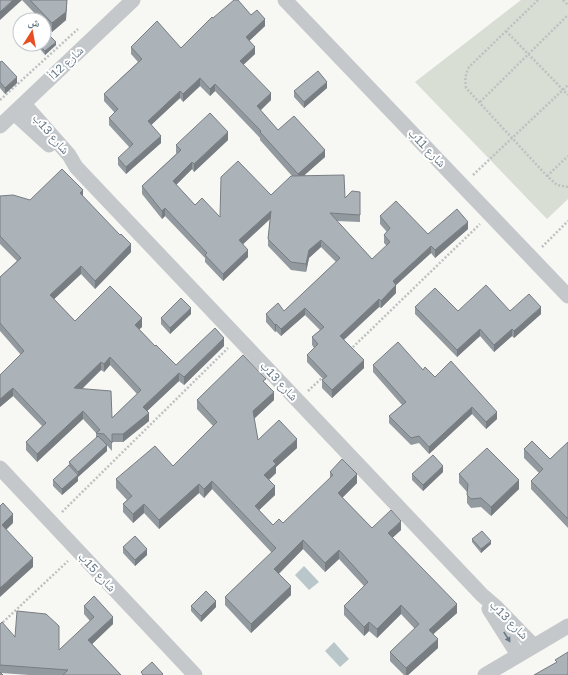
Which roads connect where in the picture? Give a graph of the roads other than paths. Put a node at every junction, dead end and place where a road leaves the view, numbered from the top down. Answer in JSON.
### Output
{"nodes":[{"id":1,"x":133,"y":0,"type":"edge"},
{"id":2,"x":285,"y":0,"type":"edge"},
{"id":3,"x":19,"y":108,"type":"junction"},
{"id":4,"x":0,"y":126,"type":"edge"},
{"id":5,"x":568,"y":296,"type":"edge"},
{"id":6,"x":0,"y":468,"type":"edge"},
{"id":7,"x":482,"y":595,"type":"junction"},
{"id":8,"x":568,"y":626,"type":"edge"},
{"id":9,"x":534,"y":646,"type":"junction"},
{"id":10,"x":518,"y":655,"type":"junction"},
{"id":11,"x":195,"y":675,"type":"edge"},
{"id":12,"x":485,"y":675,"type":"edge"}],
"edges":[{"from":1,"to":3,"type":"street","name":"شارع 12أ"},
{"from":2,"to":5,"type":"street","name":"شارع 11ب"},
{"from":3,"to":4,"type":"street","name":"شارع 12أ"},
{"from":3,"to":7,"type":"street","name":"شارع 13ب"},
{"from":6,"to":11,"type":"street","name":"شارع 15ب"},
{"from":7,"to":9,"type":"street","name":"شارع 13ب"},
{"from":7,"to":10,"type":"street","name":"شارع 13ب","one_way":true},
{"from":8,"to":9,"type":"street"},
{"from":9,"to":10,"type":"street"},
{"from":10,"to":12,"type":"street"}]}
